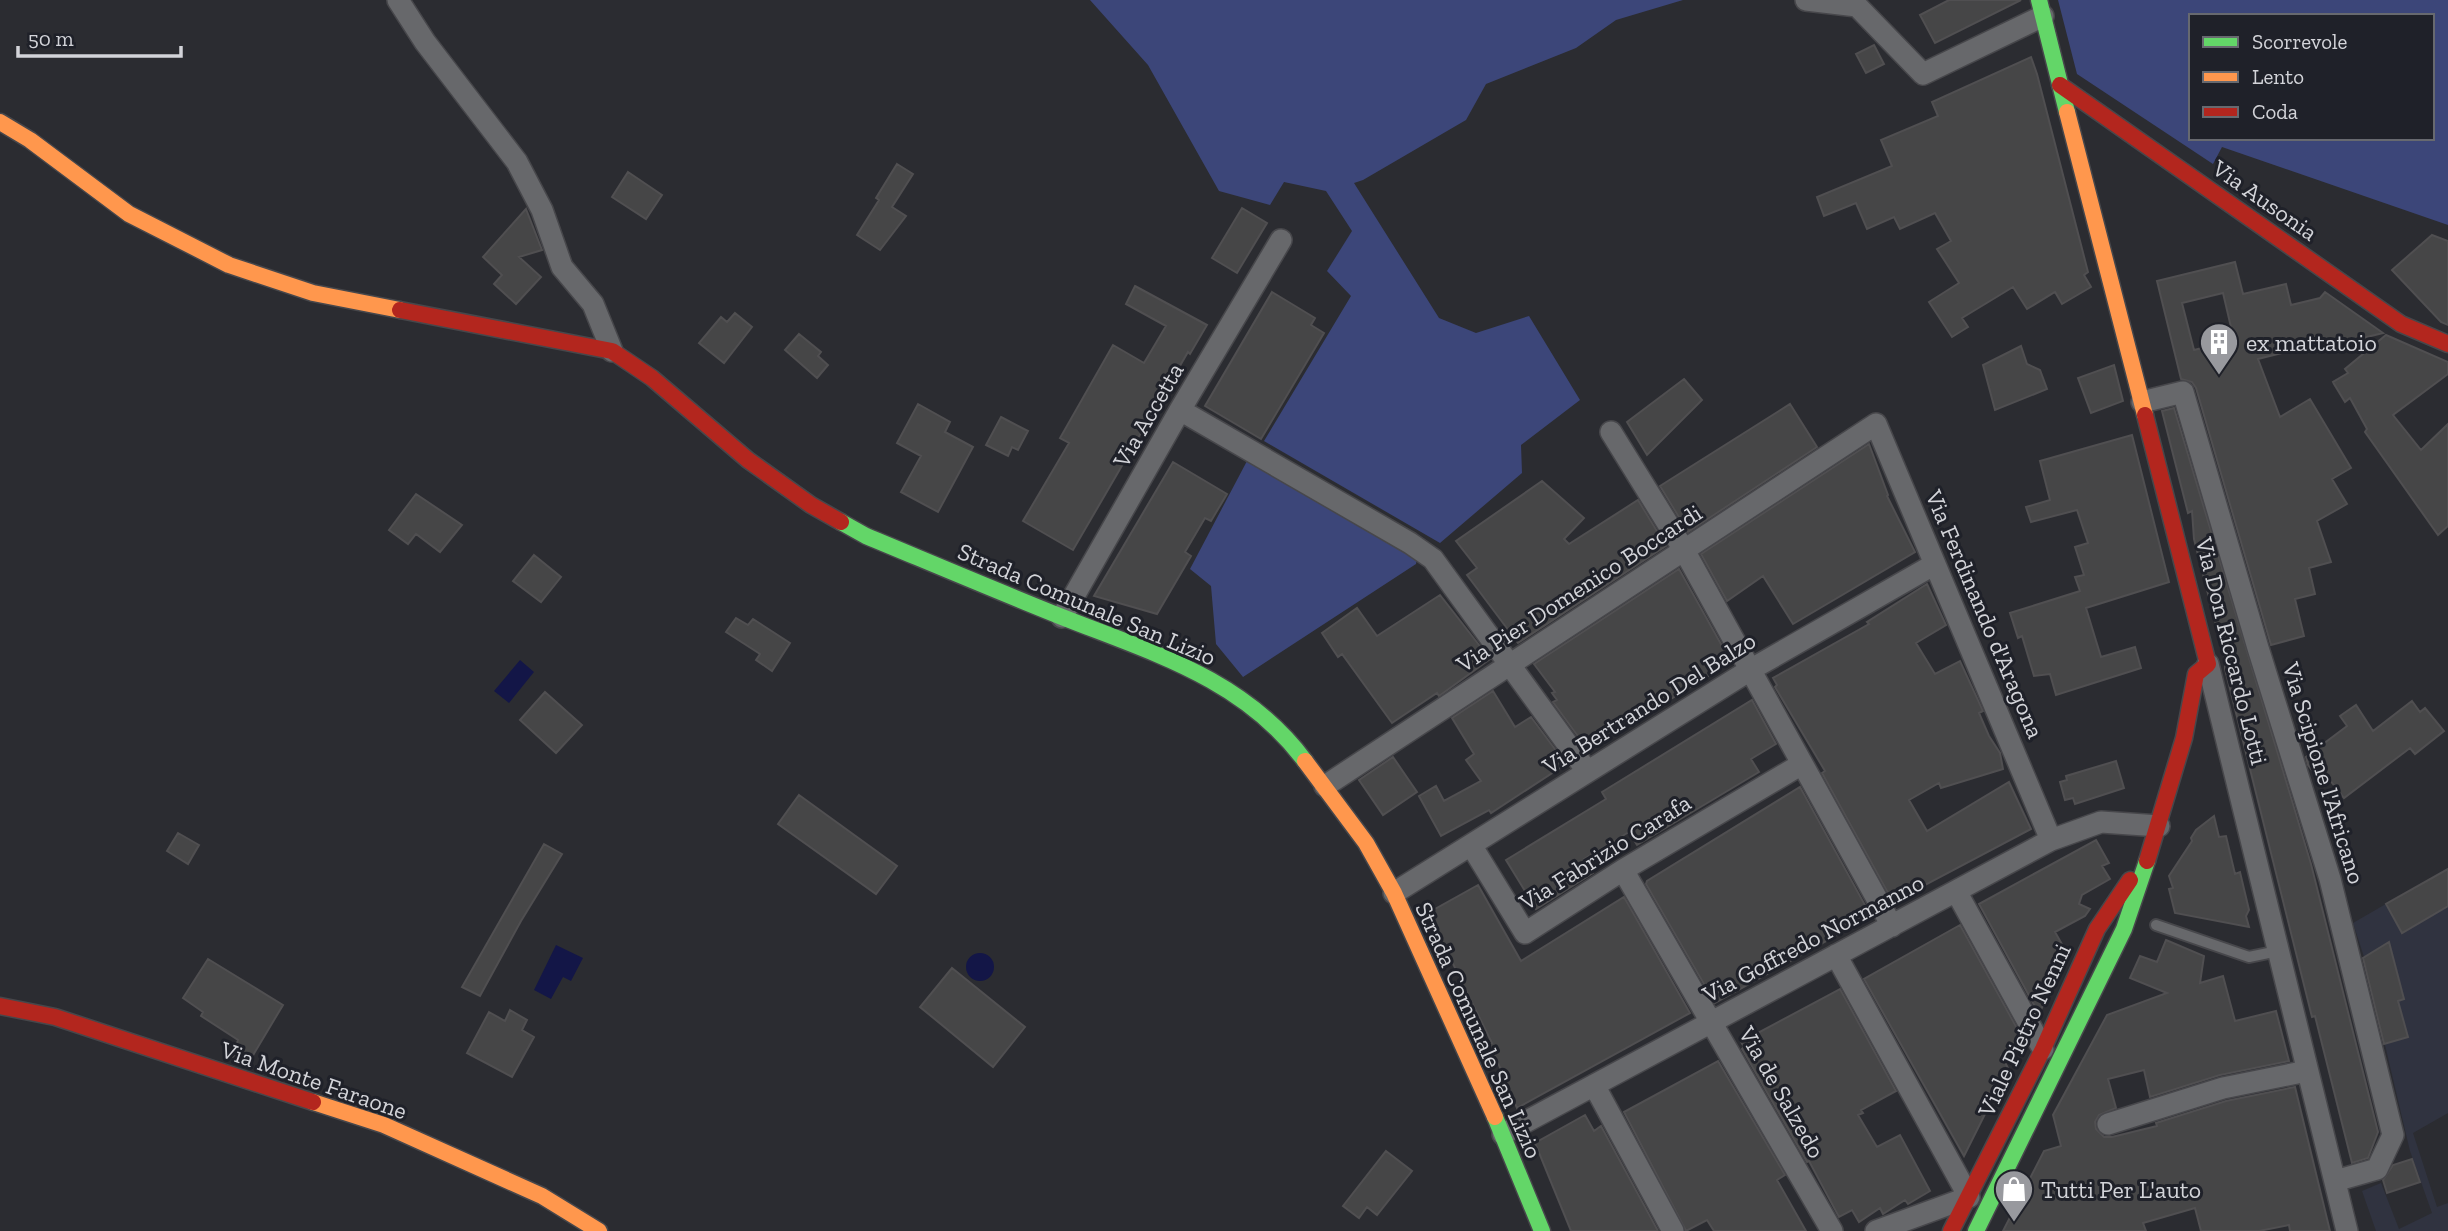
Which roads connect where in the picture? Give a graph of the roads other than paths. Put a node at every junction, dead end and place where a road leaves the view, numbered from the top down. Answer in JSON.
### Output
{"nodes":[{"id":1,"x":398,"y":0,"type":"edge"},
{"id":2,"x":1806,"y":0,"type":"edge"},
{"id":3,"x":1854,"y":3,"type":"edge"},
{"id":4,"x":2041,"y":8,"type":"edge"},
{"id":5,"x":2060,"y":85,"type":"junction"},
{"id":6,"x":0,"y":122,"type":"edge"},
{"id":7,"x":1281,"y":240,"type":"dead end"},
{"id":8,"x":2448,"y":344,"type":"edge"},
{"id":9,"x":612,"y":351,"type":"junction"},
{"id":10,"x":2142,"y":402,"type":"junction"},
{"id":11,"x":1180,"y":410,"type":"junction"},
{"id":12,"x":1611,"y":432,"type":"dead end"},
{"id":13,"x":1863,"y":433,"type":"joint"},
{"id":14,"x":1684,"y":550,"type":"junction"},
{"id":15,"x":1935,"y":564,"type":"junction"},
{"id":16,"x":1062,"y":617,"type":"junction"},
{"id":17,"x":2208,"y":664,"type":"junction"},
{"id":18,"x":1510,"y":665,"type":"junction"},
{"id":19,"x":1750,"y":670,"type":"junction"},
{"id":20,"x":1802,"y":764,"type":"junction"},
{"id":21,"x":1587,"y":771,"type":"junction"},
{"id":22,"x":1325,"y":786,"type":"junction"},
{"id":23,"x":2159,"y":827,"type":"junction"},
{"id":24,"x":2052,"y":840,"type":"junction"},
{"id":25,"x":1472,"y":845,"type":"junction"},
{"id":26,"x":2148,"y":854,"type":"junction"},
{"id":27,"x":1623,"y":870,"type":"junction"},
{"id":28,"x":1956,"y":891,"type":"junction"},
{"id":29,"x":1394,"y":893,"type":"junction"},
{"id":30,"x":2155,"y":925,"type":"dead end"},
{"id":31,"x":1892,"y":926,"type":"junction"},
{"id":32,"x":2278,"y":951,"type":"junction"},
{"id":33,"x":1836,"y":955,"type":"junction"},
{"id":34,"x":0,"y":1006,"type":"edge"},
{"id":35,"x":1712,"y":1022,"type":"junction"},
{"id":36,"x":2043,"y":1049,"type":"junction"},
{"id":37,"x":2307,"y":1070,"type":"junction"},
{"id":38,"x":1594,"y":1085,"type":"junction"},
{"id":39,"x":2108,"y":1124,"type":"dead end"},
{"id":40,"x":1503,"y":1134,"type":"junction"},
{"id":41,"x":2335,"y":1181,"type":"junction"},
{"id":42,"x":1969,"y":1197,"type":"junction"},
{"id":43,"x":599,"y":1231,"type":"edge"},
{"id":44,"x":1542,"y":1231,"type":"edge"},
{"id":45,"x":1673,"y":1231,"type":"edge"},
{"id":46,"x":1832,"y":1231,"type":"edge"},
{"id":47,"x":1876,"y":1231,"type":"edge"},
{"id":48,"x":1951,"y":1231,"type":"edge"},
{"id":49,"x":1976,"y":1231,"type":"edge"},
{"id":50,"x":2347,"y":1231,"type":"edge"}],
"edges":[{"from":1,"to":9,"type":"street"},
{"from":2,"to":3,"type":"street"},
{"from":3,"to":4,"type":"street"},
{"from":4,"to":5,"type":"street","name":"Via Don Riccardo Lotti"},
{"from":5,"to":8,"type":"street","name":"Via Ausonia"},
{"from":5,"to":10,"type":"street","name":"Via Don Riccardo Lotti"},
{"from":6,"to":9,"type":"street"},
{"from":7,"to":11,"type":"street","name":"Via Accetta"},
{"from":9,"to":16,"type":"street","name":"Strada Comunale San Lizio"},
{"from":10,"to":17,"type":"street","name":"Via Don Riccardo Lotti"},
{"from":10,"to":41,"type":"street","name":"Via Scipione l'Africano"},
{"from":11,"to":16,"type":"street","name":"Via Accetta"},
{"from":11,"to":18,"type":"street"},
{"from":12,"to":14,"type":"street"},
{"from":13,"to":14,"type":"street","name":"Via Pier Domenico Boccardi"},
{"from":13,"to":15,"type":"street","name":"Via Ferdinando d'Aragona"},
{"from":14,"to":18,"type":"street","name":"Via Pier Domenico Boccardi"},
{"from":14,"to":19,"type":"street"},
{"from":15,"to":19,"type":"street","name":"Via Bertrando Del Balzo"},
{"from":15,"to":24,"type":"street","name":"Via Ferdinando d'Aragona"},
{"from":16,"to":22,"type":"street","name":"Strada Comunale San Lizio"},
{"from":17,"to":23,"type":"street","name":"Viale Pietro Nenni"},
{"from":17,"to":32,"type":"street","name":"Via Don Riccardo Lotti"},
{"from":18,"to":21,"type":"street"},
{"from":18,"to":22,"type":"street","name":"Via Pier Domenico Boccardi"},
{"from":19,"to":20,"type":"street"},
{"from":19,"to":21,"type":"street","name":"Via Bertrando Del Balzo"},
{"from":20,"to":27,"type":"street","name":"Via Fabrizio Carafa"},
{"from":20,"to":31,"type":"street"},
{"from":21,"to":25,"type":"street","name":"Via Bertrando Del Balzo"},
{"from":22,"to":29,"type":"street","name":"Strada Comunale San Lizio"},
{"from":23,"to":24,"type":"street","name":"Via Goffredo Normanno"},
{"from":23,"to":26,"type":"street","name":"Viale Pietro Nenni"},
{"from":24,"to":28,"type":"street","name":"Via Goffredo Normanno"},
{"from":25,"to":27,"type":"street","name":"Via Fabrizio Carafa"},
{"from":25,"to":29,"type":"street","name":"Via Bertrando Del Balzo"},
{"from":26,"to":36,"type":"street","name":"Viale Pietro Nenni"},
{"from":26,"to":49,"type":"street","name":"Viale Pietro Nenni"},
{"from":27,"to":35,"type":"street","name":"Via de Salzedo"},
{"from":28,"to":31,"type":"street","name":"Via Goffredo Normanno"},
{"from":28,"to":36,"type":"street"},
{"from":29,"to":40,"type":"street","name":"Strada Comunale San Lizio"},
{"from":30,"to":32,"type":"lane"},
{"from":31,"to":33,"type":"street","name":"Via Goffredo Normanno"},
{"from":32,"to":37,"type":"street","name":"Via Don Riccardo Lotti"},
{"from":33,"to":35,"type":"street","name":"Via Goffredo Normanno"},
{"from":33,"to":42,"type":"street"},
{"from":34,"to":43,"type":"street","name":"Via Monte Faraone"},
{"from":35,"to":38,"type":"street","name":"Via Goffredo Normanno"},
{"from":35,"to":46,"type":"street","name":"Via de Salzedo"},
{"from":36,"to":42,"type":"street","name":"Viale Pietro Nenni"},
{"from":37,"to":39,"type":"street"},
{"from":37,"to":41,"type":"street","name":"Via Don Riccardo Lotti"},
{"from":38,"to":40,"type":"street","name":"Via Goffredo Normanno"},
{"from":38,"to":45,"type":"street"},
{"from":40,"to":44,"type":"street","name":"Strada Comunale San Lizio"},
{"from":41,"to":50,"type":"street","name":"Via Don Riccardo Lotti"},
{"from":42,"to":47,"type":"street"},
{"from":42,"to":48,"type":"street","name":"Viale Pietro Nenni"}]}
